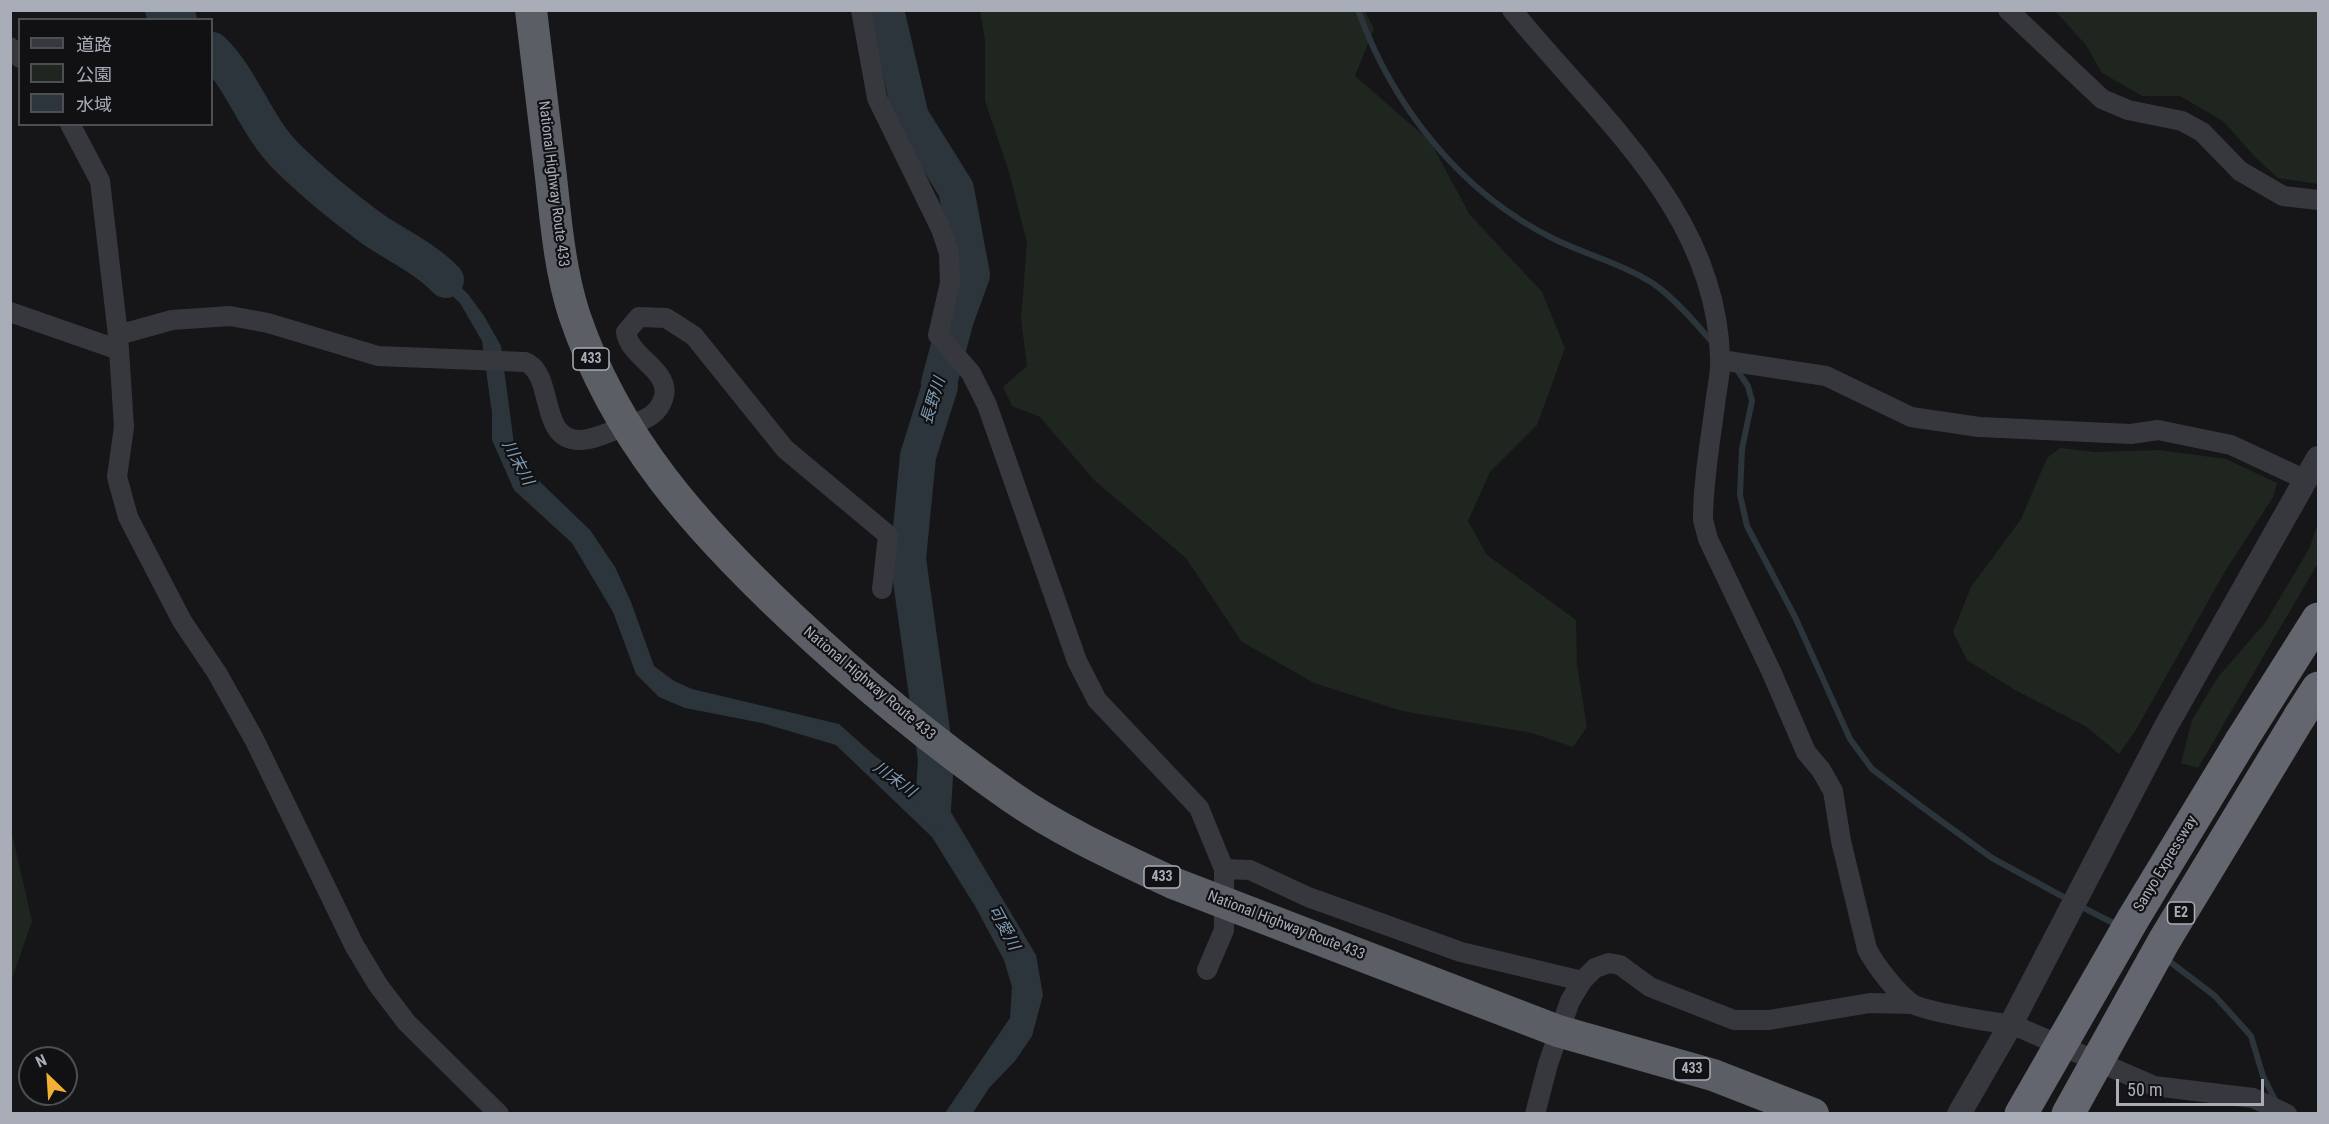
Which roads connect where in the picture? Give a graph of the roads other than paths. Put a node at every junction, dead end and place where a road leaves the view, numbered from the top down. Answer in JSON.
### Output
{"nodes":[{"id":1,"x":531,"y":10,"type":"edge"},
{"id":2,"x":861,"y":10,"type":"edge"},
{"id":3,"x":1512,"y":10,"type":"edge"},
{"id":4,"x":2008,"y":10,"type":"edge"},
{"id":5,"x":71,"y":126,"type":"edge"},
{"id":6,"x":2319,"y":200,"type":"edge"},
{"id":7,"x":10,"y":312,"type":"edge"},
{"id":8,"x":119,"y":343,"type":"junction"},
{"id":9,"x":1721,"y":360,"type":"junction"},
{"id":10,"x":626,"y":426,"type":"junction"},
{"id":11,"x":2319,"y":458,"type":"edge"},
{"id":12,"x":2306,"y":480,"type":"junction"},
{"id":13,"x":882,"y":589,"type":"dead end"},
{"id":14,"x":2319,"y":619,"type":"edge"},
{"id":15,"x":2319,"y":688,"type":"edge"},
{"id":16,"x":1224,"y":869,"type":"junction"},
{"id":17,"x":1223,"y":903,"type":"junction"},
{"id":18,"x":1208,"y":970,"type":"dead end"},
{"id":19,"x":1582,"y":981,"type":"junction"},
{"id":20,"x":1912,"y":1004,"type":"junction"},
{"id":21,"x":2011,"y":1024,"type":"junction"},
{"id":22,"x":1563,"y":1032,"type":"junction"},
{"id":23,"x":499,"y":1113,"type":"edge"},
{"id":24,"x":1535,"y":1113,"type":"edge"},
{"id":25,"x":1764,"y":1113,"type":"edge"},
{"id":26,"x":1813,"y":1113,"type":"edge"},
{"id":27,"x":1959,"y":1113,"type":"edge"},
{"id":28,"x":2021,"y":1113,"type":"edge"},
{"id":29,"x":2068,"y":1113,"type":"edge"},
{"id":30,"x":2287,"y":1113,"type":"edge"}],
"edges":[{"from":1,"to":10,"type":"highway","name":"National Highway Route 433","number":"433"},
{"from":2,"to":16,"type":"street"},
{"from":3,"to":9,"type":"street"},
{"from":4,"to":6,"type":"street"},
{"from":5,"to":8,"type":"street"},
{"from":7,"to":8,"type":"street"},
{"from":8,"to":10,"type":"street"},
{"from":8,"to":23,"type":"street"},
{"from":9,"to":12,"type":"street"},
{"from":9,"to":20,"type":"street"},
{"from":10,"to":13,"type":"street"},
{"from":10,"to":17,"type":"highway","name":"National Highway Route 433","number":"433"},
{"from":11,"to":12,"type":"street"},
{"from":12,"to":21,"type":"street"},
{"from":14,"to":28,"type":"highway","name":"Sanyo Expressway","number":"E2","bridge":true},
{"from":15,"to":29,"type":"highway","number":"E2","bridge":true},
{"from":16,"to":17,"type":"street"},
{"from":16,"to":19,"type":"street"},
{"from":17,"to":18,"type":"street"},
{"from":17,"to":22,"type":"highway","name":"National Highway Route 433","number":"433"},
{"from":19,"to":20,"type":"street"},
{"from":19,"to":22,"type":"street"},
{"from":20,"to":21,"type":"street"},
{"from":21,"to":27,"type":"street"},
{"from":21,"to":30,"type":"street"},
{"from":22,"to":24,"type":"street"},
{"from":22,"to":25,"type":"highway","name":"National Highway Route 433","number":"433"},
{"from":22,"to":26,"type":"highway","name":"National Highway Route 433","number":"433"}]}
